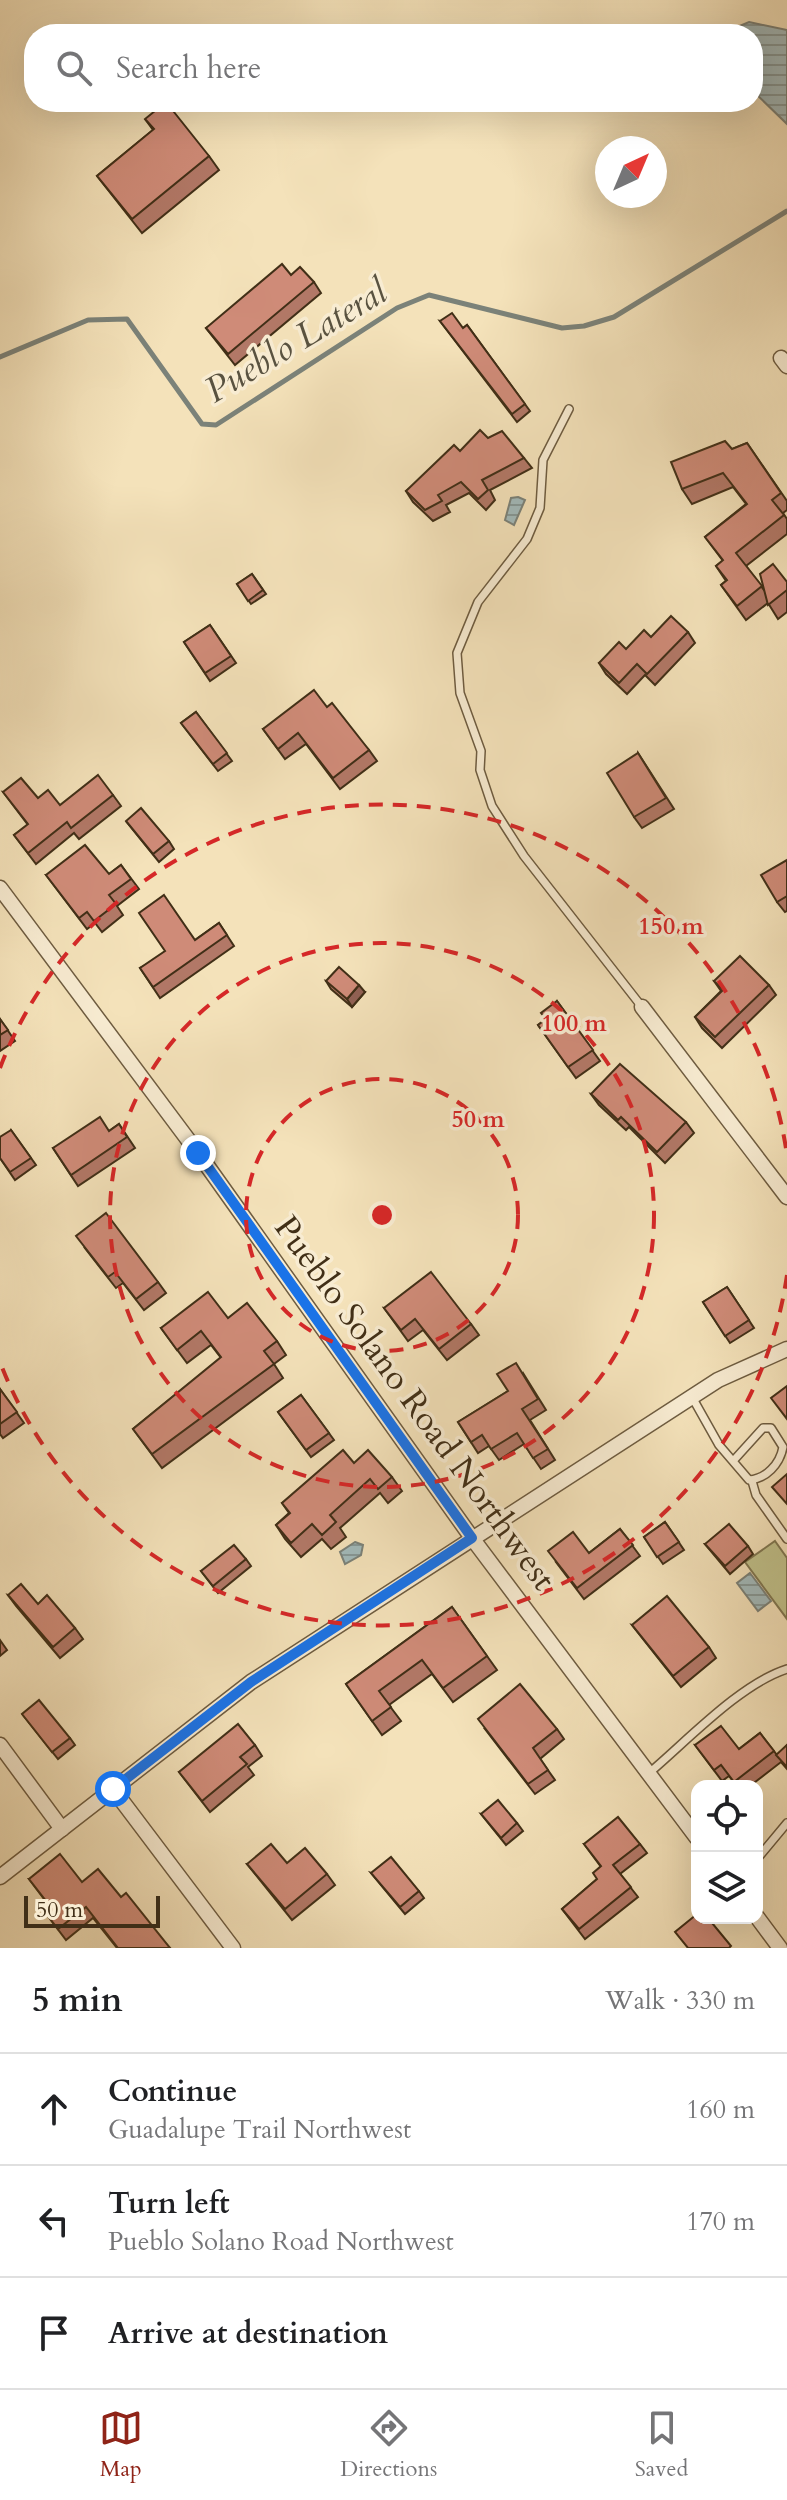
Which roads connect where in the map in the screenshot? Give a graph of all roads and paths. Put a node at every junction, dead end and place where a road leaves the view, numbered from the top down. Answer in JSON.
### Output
{"nodes":[{"id":1,"x":569,"y":409,"type":"dead end"},
{"id":2,"x":0,"y":888,"type":"edge"},
{"id":3,"x":642,"y":1007,"type":"joint"},
{"id":4,"x":787,"y":1197,"type":"edge"},
{"id":5,"x":787,"y":1349,"type":"edge"},
{"id":6,"x":692,"y":1397,"type":"junction"},
{"id":7,"x":734,"y":1460,"type":"junction"},
{"id":8,"x":752,"y":1481,"type":"junction"},
{"id":9,"x":472,"y":1538,"type":"junction"},
{"id":10,"x":787,"y":1539,"type":"edge"},
{"id":11,"x":787,"y":1669,"type":"edge"},
{"id":12,"x":0,"y":1745,"type":"edge"},
{"id":13,"x":649,"y":1773,"type":"junction"},
{"id":14,"x":113,"y":1789,"type":"junction"},
{"id":15,"x":787,"y":1823,"type":"edge"},
{"id":16,"x":62,"y":1829,"type":"junction"},
{"id":17,"x":691,"y":1830,"type":"edge"},
{"id":18,"x":763,"y":1852,"type":"edge"},
{"id":19,"x":0,"y":1877,"type":"edge"},
{"id":20,"x":762,"y":1924,"type":"edge"},
{"id":21,"x":233,"y":1948,"type":"edge"},
{"id":22,"x":780,"y":1948,"type":"edge"}],
"edges":[{"from":1,"to":3,"type":"lane"},
{"from":2,"to":9,"type":"street","name":"Pueblo Solano Road Northwest"},
{"from":3,"to":4,"type":"street"},
{"from":5,"to":6,"type":"street"},
{"from":6,"to":7,"type":"lane"},
{"from":6,"to":9,"type":"street"},
{"from":7,"to":8,"type":"lane"},
{"from":7,"to":8,"type":"lane"},
{"from":8,"to":10,"type":"lane"},
{"from":9,"to":13,"type":"street","name":"Pueblo Solano Road Northwest"},
{"from":9,"to":14,"type":"street"},
{"from":11,"to":13,"type":"lane"},
{"from":12,"to":16,"type":"street"},
{"from":13,"to":17,"type":"street","name":"Pueblo Solano Road Northwest"},
{"from":14,"to":16,"type":"street"},
{"from":14,"to":21,"type":"street"},
{"from":15,"to":18,"type":"lane"},
{"from":16,"to":19,"type":"street"},
{"from":20,"to":22,"type":"street"}]}
